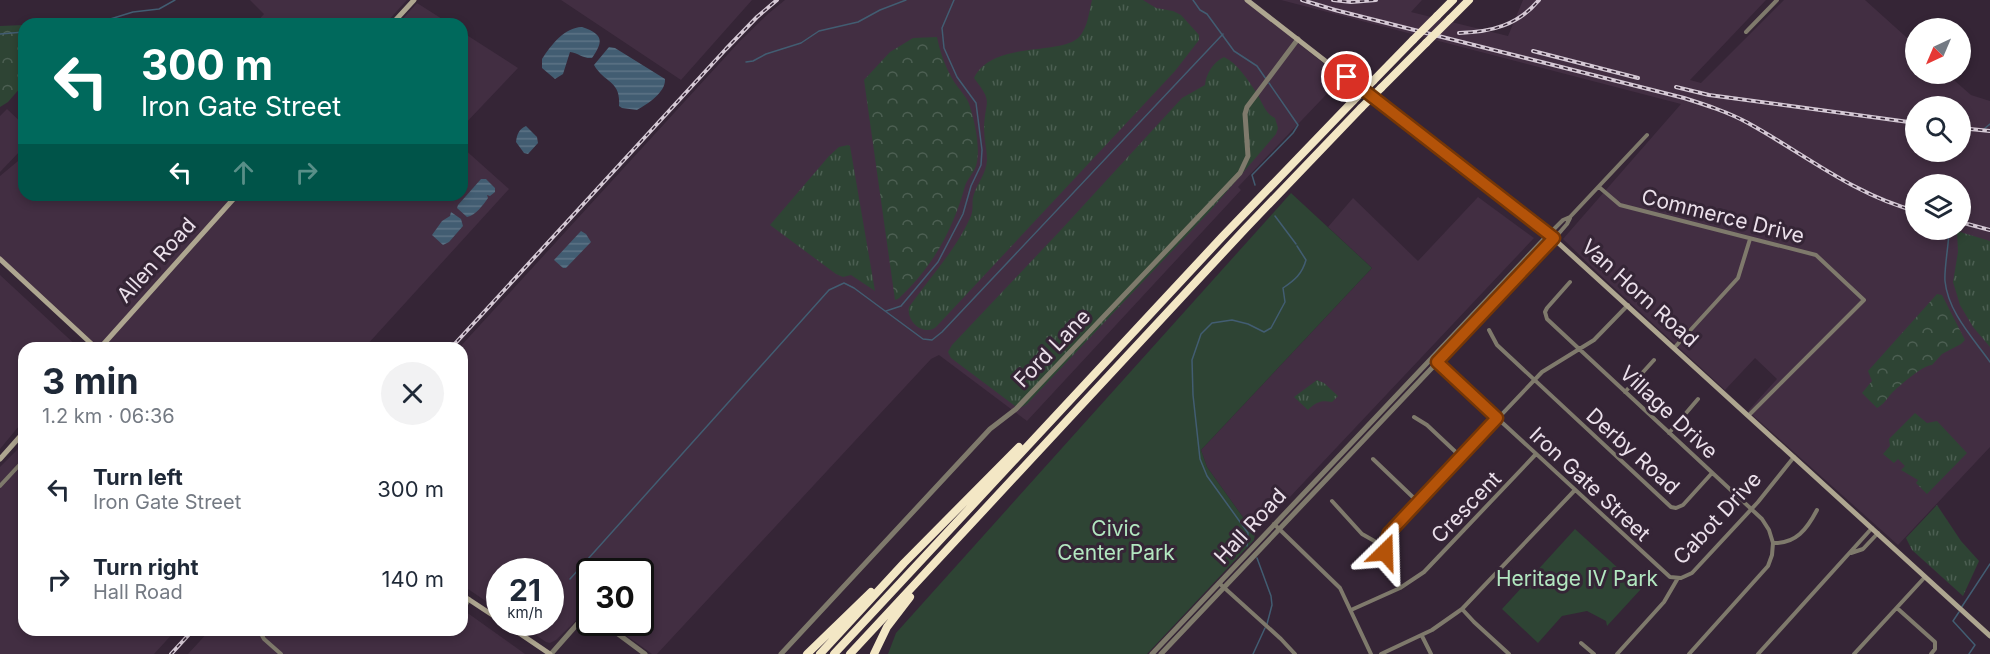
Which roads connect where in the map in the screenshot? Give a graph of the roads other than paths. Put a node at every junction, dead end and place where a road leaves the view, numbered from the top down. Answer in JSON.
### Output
{"nodes":[{"id":1,"x":414,"y":0,"type":"edge"},
{"id":2,"x":1247,"y":0,"type":"edge"},
{"id":3,"x":1453,"y":0,"type":"edge"},
{"id":4,"x":1469,"y":0,"type":"edge"},
{"id":5,"x":1777,"y":0,"type":"edge"},
{"id":6,"x":398,"y":18,"type":"edge"},
{"id":7,"x":1746,"y":32,"type":"dead end"},
{"id":8,"x":1298,"y":39,"type":"junction"},
{"id":9,"x":1647,"y":135,"type":"dead end"},
{"id":10,"x":1599,"y":187,"type":"junction"},
{"id":11,"x":232,"y":201,"type":"edge"},
{"id":12,"x":1552,"y":236,"type":"junction"},
{"id":13,"x":1750,"y":239,"type":"junction"},
{"id":14,"x":0,"y":259,"type":"edge"},
{"id":15,"x":1570,"y":282,"type":"dead end"},
{"id":16,"x":1628,"y":305,"type":"junction"},
{"id":17,"x":1489,"y":330,"type":"dead end"},
{"id":18,"x":91,"y":342,"type":"edge"},
{"id":19,"x":103,"y":342,"type":"edge"},
{"id":20,"x":1675,"y":347,"type":"junction"},
{"id":21,"x":1578,"y":349,"type":"junction"},
{"id":22,"x":1434,"y":360,"type":"junction"},
{"id":23,"x":1654,"y":360,"type":"dead end"},
{"id":24,"x":1534,"y":380,"type":"junction"},
{"id":25,"x":1625,"y":392,"type":"junction"},
{"id":26,"x":1698,"y":399,"type":"dead end"},
{"id":27,"x":1749,"y":415,"type":"junction"},
{"id":28,"x":1414,"y":417,"type":"dead end"},
{"id":29,"x":1497,"y":418,"type":"junction"},
{"id":30,"x":1048,"y":424,"type":"junction"},
{"id":31,"x":1669,"y":433,"type":"junction"},
{"id":32,"x":18,"y":439,"type":"edge"},
{"id":33,"x":1536,"y":454,"type":"junction"},
{"id":34,"x":1794,"y":456,"type":"junction"},
{"id":35,"x":1461,"y":457,"type":"junction"},
{"id":36,"x":0,"y":459,"type":"edge"},
{"id":37,"x":1373,"y":459,"type":"dead end"},
{"id":38,"x":18,"y":466,"type":"edge"},
{"id":39,"x":1712,"y":473,"type":"junction"},
{"id":40,"x":0,"y":486,"type":"edge"},
{"id":41,"x":1575,"y":490,"type":"junction"},
{"id":42,"x":1332,"y":501,"type":"dead end"},
{"id":43,"x":1418,"y":502,"type":"junction"},
{"id":44,"x":1751,"y":509,"type":"junction"},
{"id":45,"x":1817,"y":510,"type":"dead end"},
{"id":46,"x":1277,"y":526,"type":"junction"},
{"id":47,"x":1872,"y":528,"type":"junction"},
{"id":48,"x":1878,"y":533,"type":"junction"},
{"id":49,"x":1773,"y":543,"type":"junction"},
{"id":50,"x":1385,"y":547,"type":"junction"},
{"id":51,"x":1851,"y":554,"type":"junction"},
{"id":52,"x":941,"y":557,"type":"junction"},
{"id":53,"x":904,"y":563,"type":"junction"},
{"id":54,"x":1925,"y":576,"type":"junction"},
{"id":55,"x":1678,"y":578,"type":"junction"},
{"id":56,"x":1221,"y":585,"type":"junction"},
{"id":57,"x":1400,"y":588,"type":"junction"},
{"id":58,"x":468,"y":600,"type":"edge"},
{"id":59,"x":1896,"y":608,"type":"junction"},
{"id":60,"x":1462,"y":609,"type":"junction"},
{"id":61,"x":1351,"y":610,"type":"junction"},
{"id":62,"x":486,"y":611,"type":"edge"},
{"id":63,"x":576,"y":625,"type":"edge"},
{"id":64,"x":262,"y":636,"type":"edge"},
{"id":65,"x":523,"y":636,"type":"edge"},
{"id":66,"x":621,"y":636,"type":"edge"},
{"id":67,"x":1422,"y":636,"type":"junction"},
{"id":68,"x":1990,"y":636,"type":"edge"},
{"id":69,"x":1581,"y":643,"type":"dead end"},
{"id":70,"x":281,"y":654,"type":"edge"},
{"id":71,"x":550,"y":654,"type":"edge"},
{"id":72,"x":645,"y":654,"type":"edge"},
{"id":73,"x":781,"y":654,"type":"edge"},
{"id":74,"x":807,"y":654,"type":"edge"},
{"id":75,"x":820,"y":654,"type":"edge"},
{"id":76,"x":834,"y":654,"type":"edge"},
{"id":77,"x":850,"y":654,"type":"edge"},
{"id":78,"x":874,"y":654,"type":"edge"},
{"id":79,"x":1152,"y":654,"type":"edge"},
{"id":80,"x":1161,"y":654,"type":"edge"},
{"id":81,"x":1295,"y":654,"type":"edge"},
{"id":82,"x":1371,"y":654,"type":"edge"},
{"id":83,"x":1381,"y":654,"type":"edge"},
{"id":84,"x":1431,"y":654,"type":"edge"},
{"id":85,"x":1509,"y":654,"type":"edge"},
{"id":86,"x":1594,"y":654,"type":"edge"},
{"id":87,"x":1617,"y":654,"type":"edge"},
{"id":88,"x":1689,"y":654,"type":"edge"},
{"id":89,"x":1758,"y":654,"type":"edge"},
{"id":90,"x":1854,"y":654,"type":"edge"},
{"id":91,"x":1931,"y":654,"type":"edge"}],
"edges":[{"from":1,"to":6,"type":"main road"},
{"from":2,"to":8,"type":"main road","name":"Van Horn Road"},
{"from":3,"to":30,"type":"highway","bridge":true},
{"from":4,"to":52,"type":"highway","bridge":true},
{"from":5,"to":7,"type":"street"},
{"from":8,"to":12,"type":"main road","name":"Van Horn Road"},
{"from":8,"to":73,"type":"street","name":"Ford Lane"},
{"from":9,"to":10,"type":"street","name":"Hall Road"},
{"from":10,"to":12,"type":"street","name":"Hall Road"},
{"from":10,"to":13,"type":"street","name":"Commerce Drive"},
{"from":11,"to":19,"type":"main road","name":"Allen Road"},
{"from":12,"to":16,"type":"main road","name":"Van Horn Road"},
{"from":12,"to":22,"type":"street","name":"Hall Road"},
{"from":13,"to":20,"type":"street"},
{"from":13,"to":27,"type":"street","name":"Commerce Drive"},
{"from":14,"to":18,"type":"main road"},
{"from":15,"to":21,"type":"street","name":"Village Drive"},
{"from":16,"to":20,"type":"main road","name":"Van Horn Road"},
{"from":16,"to":21,"type":"street"},
{"from":17,"to":24,"type":"street","name":"Derby Road"},
{"from":20,"to":27,"type":"main road","name":"Van Horn Road"},
{"from":21,"to":24,"type":"street"},
{"from":21,"to":25,"type":"street","name":"Village Drive"},
{"from":22,"to":29,"type":"street","name":"Iron Gate Street"},
{"from":22,"to":46,"type":"street","name":"Hall Road"},
{"from":23,"to":25,"type":"street"},
{"from":24,"to":29,"type":"street"},
{"from":24,"to":39,"type":"street","name":"Derby Road"},
{"from":25,"to":31,"type":"street","name":"Village Drive"},
{"from":26,"to":31,"type":"street"},
{"from":27,"to":34,"type":"main road","name":"Van Horn Road"},
{"from":28,"to":35,"type":"street"},
{"from":29,"to":33,"type":"street","name":"Iron Gate Street"},
{"from":29,"to":35,"type":"street"},
{"from":30,"to":53,"type":"highway"},
{"from":30,"to":76,"type":"highway"},
{"from":31,"to":39,"type":"street","name":"Village Drive"},
{"from":32,"to":36,"type":"main road"},
{"from":33,"to":41,"type":"street","name":"Iron Gate Street"},
{"from":33,"to":57,"type":"street","name":"Crescent"},
{"from":34,"to":44,"type":"street","name":"Cabot Drive"},
{"from":34,"to":47,"type":"main road","name":"Van Horn Road"},
{"from":35,"to":43,"type":"street"},
{"from":37,"to":43,"type":"street"},
{"from":38,"to":40,"type":"street"},
{"from":39,"to":44,"type":"street","name":"Village Drive"},
{"from":41,"to":55,"type":"street","name":"Iron Gate Street"},
{"from":41,"to":60,"type":"street"},
{"from":42,"to":50,"type":"street"},
{"from":43,"to":50,"type":"street"},
{"from":44,"to":49,"type":"street","name":"Village Drive"},
{"from":44,"to":55,"type":"street","name":"Cabot Drive"},
{"from":45,"to":49,"type":"street"},
{"from":46,"to":56,"type":"street","name":"Hall Road"},
{"from":46,"to":61,"type":"street"},
{"from":47,"to":48,"type":"main road","name":"Van Horn Road"},
{"from":47,"to":51,"type":"street"},
{"from":48,"to":51,"type":"street"},
{"from":48,"to":54,"type":"main road","name":"Van Horn Road"},
{"from":49,"to":88,"type":"street"},
{"from":50,"to":57,"type":"street"},
{"from":51,"to":89,"type":"street"},
{"from":52,"to":77,"type":"highway"},
{"from":52,"to":78,"type":"highway"},
{"from":53,"to":74,"type":"highway"},
{"from":53,"to":75,"type":"highway"},
{"from":54,"to":59,"type":"street"},
{"from":54,"to":68,"type":"main road","name":"Van Horn Road"},
{"from":55,"to":87,"type":"street","name":"Cabot Drive"},
{"from":56,"to":79,"type":"street","name":"Hall Road"},
{"from":56,"to":80,"type":"street","name":"Hall Road"},
{"from":56,"to":81,"type":"street"},
{"from":57,"to":61,"type":"street","name":"Crescent"},
{"from":58,"to":62,"type":"main road"},
{"from":59,"to":90,"type":"street"},
{"from":59,"to":91,"type":"street"},
{"from":60,"to":67,"type":"street"},
{"from":60,"to":85,"type":"street"},
{"from":61,"to":82,"type":"street"},
{"from":63,"to":71,"type":"street"},
{"from":64,"to":70,"type":"street"},
{"from":65,"to":71,"type":"main road"},
{"from":66,"to":72,"type":"street"},
{"from":67,"to":83,"type":"street"},
{"from":67,"to":84,"type":"street"},
{"from":69,"to":86,"type":"street"}]}
